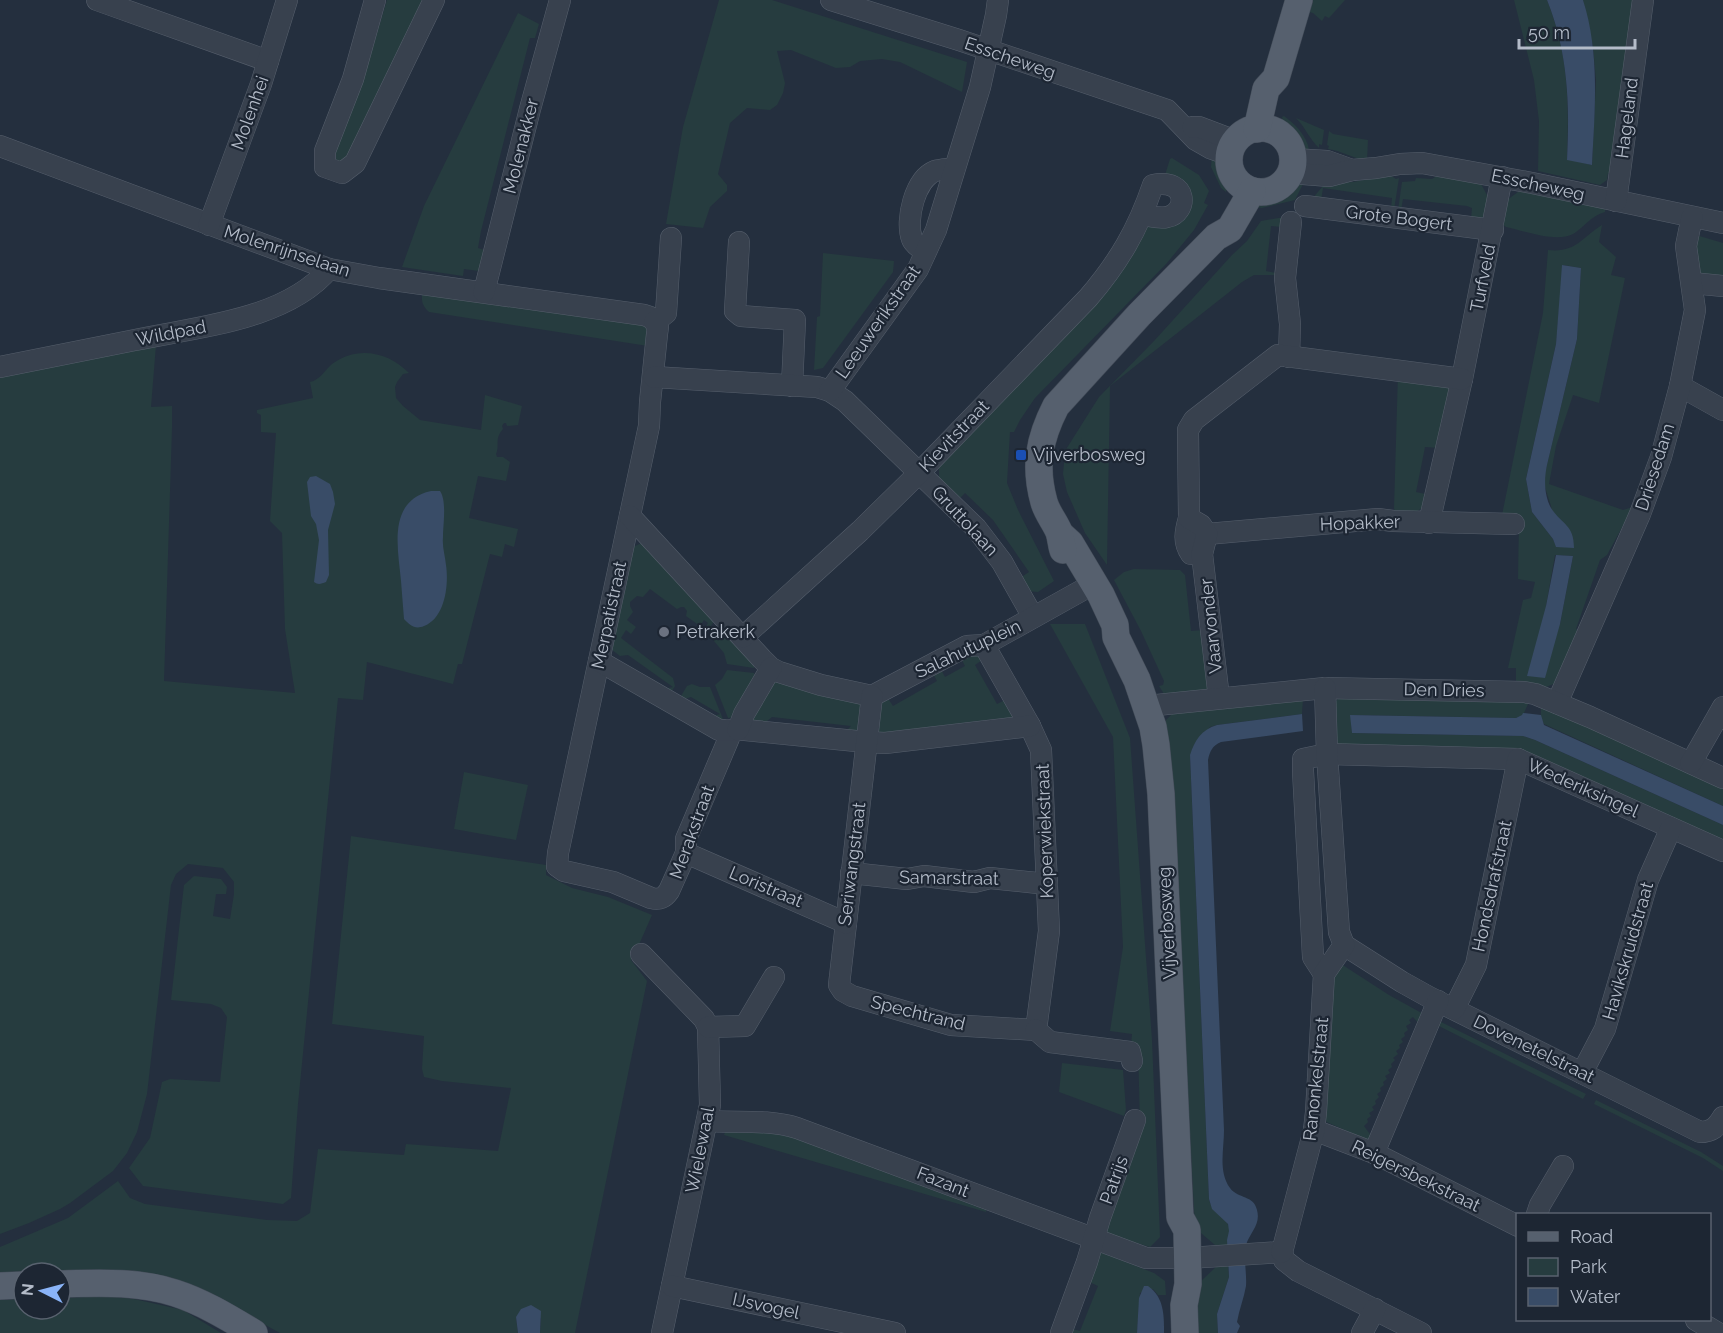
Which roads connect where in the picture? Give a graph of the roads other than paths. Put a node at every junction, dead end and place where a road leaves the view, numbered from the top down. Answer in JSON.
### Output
{"nodes":[{"id":1,"x":97,"y":0,"type":"edge"},
{"id":2,"x":287,"y":0,"type":"edge"},
{"id":3,"x":375,"y":0,"type":"edge"},
{"id":4,"x":434,"y":0,"type":"edge"},
{"id":5,"x":560,"y":0,"type":"edge"},
{"id":6,"x":831,"y":0,"type":"edge"},
{"id":7,"x":998,"y":0,"type":"edge"},
{"id":8,"x":1299,"y":0,"type":"edge"},
{"id":9,"x":1643,"y":0,"type":"edge"},
{"id":10,"x":988,"y":50,"type":"junction"},
{"id":11,"x":268,"y":61,"type":"junction"},
{"id":12,"x":1249,"y":139,"type":"junction"},
{"id":13,"x":0,"y":146,"type":"edge"},
{"id":14,"x":1292,"y":166,"type":"junction"},
{"id":15,"x":954,"y":168,"type":"junction"},
{"id":16,"x":1502,"y":177,"type":"junction"},
{"id":17,"x":1244,"y":186,"type":"junction"},
{"id":18,"x":1616,"y":201,"type":"junction"},
{"id":19,"x":1305,"y":206,"type":"dead end"},
{"id":20,"x":1143,"y":215,"type":"dead end"},
{"id":21,"x":1692,"y":216,"type":"junction"},
{"id":22,"x":1290,"y":222,"type":"dead end"},
{"id":23,"x":1723,"y":223,"type":"edge"},
{"id":24,"x":209,"y":225,"type":"junction"},
{"id":25,"x":1493,"y":230,"type":"junction"},
{"id":26,"x":671,"y":238,"type":"dead end"},
{"id":27,"x":739,"y":242,"type":"dead end"},
{"id":28,"x":926,"y":252,"type":"junction"},
{"id":29,"x":329,"y":269,"type":"junction"},
{"id":30,"x":1692,"y":283,"type":"junction"},
{"id":31,"x":1723,"y":286,"type":"edge"},
{"id":32,"x":484,"y":292,"type":"junction"},
{"id":33,"x":655,"y":322,"type":"junction"},
{"id":34,"x":1289,"y":357,"type":"junction"},
{"id":35,"x":0,"y":367,"type":"edge"},
{"id":36,"x":654,"y":377,"type":"junction"},
{"id":37,"x":1462,"y":379,"type":"junction"},
{"id":38,"x":792,"y":386,"type":"junction"},
{"id":39,"x":1680,"y":386,"type":"junction"},
{"id":40,"x":830,"y":391,"type":"junction"},
{"id":41,"x":1723,"y":410,"type":"edge"},
{"id":42,"x":919,"y":473,"type":"junction"},
{"id":43,"x":630,"y":516,"type":"junction"},
{"id":44,"x":1429,"y":522,"type":"junction"},
{"id":45,"x":1514,"y":524,"type":"dead end"},
{"id":46,"x":1205,"y":544,"type":"junction"},
{"id":47,"x":1088,"y":587,"type":"junction"},
{"id":48,"x":1033,"y":618,"type":"junction"},
{"id":49,"x":743,"y":637,"type":"junction"},
{"id":50,"x":984,"y":645,"type":"junction"},
{"id":51,"x":599,"y":661,"type":"junction"},
{"id":52,"x":771,"y":668,"type":"junction"},
{"id":53,"x":1325,"y":688,"type":"junction"},
{"id":54,"x":872,"y":696,"type":"junction"},
{"id":55,"x":1219,"y":698,"type":"junction"},
{"id":56,"x":1557,"y":704,"type":"junction"},
{"id":57,"x":1147,"y":706,"type":"junction"},
{"id":58,"x":1723,"y":707,"type":"edge"},
{"id":59,"x":1030,"y":726,"type":"junction"},
{"id":60,"x":733,"y":730,"type":"junction"},
{"id":61,"x":866,"y":742,"type":"junction"},
{"id":62,"x":1327,"y":754,"type":"junction"},
{"id":63,"x":1518,"y":759,"type":"junction"},
{"id":64,"x":1691,"y":763,"type":"junction"},
{"id":65,"x":1723,"y":778,"type":"edge"},
{"id":66,"x":1671,"y":828,"type":"junction"},
{"id":67,"x":1723,"y":851,"type":"edge"},
{"id":68,"x":686,"y":853,"type":"junction"},
{"id":69,"x":851,"y":873,"type":"junction"},
{"id":70,"x":1047,"y":884,"type":"junction"},
{"id":71,"x":662,"y":898,"type":"joint"},
{"id":72,"x":846,"y":923,"type":"junction"},
{"id":73,"x":1344,"y":945,"type":"junction"},
{"id":74,"x":641,"y":954,"type":"dead end"},
{"id":75,"x":1324,"y":974,"type":"junction"},
{"id":76,"x":774,"y":977,"type":"dead end"},
{"id":77,"x":839,"y":985,"type":"joint"},
{"id":78,"x":1446,"y":1005,"type":"junction"},
{"id":79,"x":708,"y":1028,"type":"junction"},
{"id":80,"x":1036,"y":1030,"type":"junction"},
{"id":81,"x":1132,"y":1060,"type":"dead end"},
{"id":82,"x":1582,"y":1073,"type":"junction"},
{"id":83,"x":1723,"y":1117,"type":"edge"},
{"id":84,"x":1135,"y":1120,"type":"dead end"},
{"id":85,"x":707,"y":1121,"type":"junction"},
{"id":86,"x":1314,"y":1130,"type":"junction"},
{"id":87,"x":1374,"y":1153,"type":"junction"},
{"id":88,"x":1563,"y":1166,"type":"dead end"},
{"id":89,"x":1538,"y":1213,"type":"edge"},
{"id":90,"x":1516,"y":1225,"type":"edge"},
{"id":91,"x":1094,"y":1239,"type":"junction"},
{"id":92,"x":1274,"y":1252,"type":"junction"},
{"id":93,"x":1181,"y":1258,"type":"junction"},
{"id":94,"x":72,"y":1284,"type":"edge"},
{"id":95,"x":672,"y":1286,"type":"junction"},
{"id":96,"x":1375,"y":1309,"type":"junction"},
{"id":97,"x":1698,"y":1321,"type":"edge"},
{"id":98,"x":254,"y":1333,"type":"edge"},
{"id":99,"x":662,"y":1333,"type":"edge"},
{"id":100,"x":895,"y":1333,"type":"edge"},
{"id":101,"x":1061,"y":1333,"type":"edge"},
{"id":102,"x":1185,"y":1333,"type":"edge"},
{"id":103,"x":1362,"y":1333,"type":"edge"},
{"id":104,"x":1421,"y":1333,"type":"edge"},
{"id":105,"x":1718,"y":1333,"type":"edge"}],
"edges":[{"from":1,"to":11,"type":"street"},
{"from":2,"to":11,"type":"street","name":"Molenhei"},
{"from":3,"to":4,"type":"street"},
{"from":5,"to":32,"type":"street","name":"Molenakker"},
{"from":6,"to":10,"type":"street","name":"Esscheweg"},
{"from":7,"to":10,"type":"street","name":"Leeuwerikstraat"},
{"from":8,"to":12,"type":"main road"},
{"from":9,"to":18,"type":"street","name":"Hageland"},
{"from":10,"to":12,"type":"street","name":"Esscheweg"},
{"from":10,"to":15,"type":"street","name":"Leeuwerikstraat"},
{"from":11,"to":24,"type":"street","name":"Molenhei"},
{"from":12,"to":14,"type":"main road"},
{"from":12,"to":17,"type":"main road"},
{"from":13,"to":24,"type":"street","name":"Molenrijnselaan"},
{"from":14,"to":16,"type":"street","name":"Esscheweg"},
{"from":14,"to":17,"type":"main road"},
{"from":15,"to":28,"type":"street","name":"Leeuwerikstraat"},
{"from":15,"to":28,"type":"street","name":"Leeuwerikstraat"},
{"from":16,"to":18,"type":"street","name":"Esscheweg"},
{"from":16,"to":25,"type":"street","name":"Turfveld"},
{"from":17,"to":47,"type":"main road","name":"Vijverbosweg"},
{"from":18,"to":21,"type":"street","name":"Esscheweg"},
{"from":19,"to":25,"type":"street","name":"Grote Bogert"},
{"from":20,"to":42,"type":"street","name":"Kievitstraat"},
{"from":21,"to":23,"type":"street","name":"Esscheweg"},
{"from":21,"to":30,"type":"street","name":"Driesedam"},
{"from":22,"to":34,"type":"street"},
{"from":24,"to":29,"type":"street","name":"Molenrijnselaan"},
{"from":25,"to":37,"type":"street","name":"Turfveld"},
{"from":26,"to":33,"type":"street"},
{"from":27,"to":38,"type":"street"},
{"from":28,"to":40,"type":"street","name":"Leeuwerikstraat"},
{"from":29,"to":32,"type":"street","name":"Molenrijnselaan"},
{"from":29,"to":35,"type":"street","name":"Wildpad"},
{"from":30,"to":31,"type":"street"},
{"from":30,"to":39,"type":"street","name":"Driesedam"},
{"from":32,"to":33,"type":"street","name":"Molenrijnselaan"},
{"from":33,"to":36,"type":"street"},
{"from":34,"to":37,"type":"street","name":"Vaarvonder"},
{"from":34,"to":46,"type":"street","name":"Vaarvonder"},
{"from":36,"to":38,"type":"street","name":"Gruttolaan"},
{"from":36,"to":43,"type":"street","name":"Merpatistraat"},
{"from":37,"to":44,"type":"street","name":"Turfveld"},
{"from":38,"to":40,"type":"street","name":"Gruttolaan"},
{"from":39,"to":41,"type":"street"},
{"from":39,"to":56,"type":"street","name":"Driesedam"},
{"from":40,"to":42,"type":"street","name":"Gruttolaan"},
{"from":42,"to":48,"type":"street","name":"Gruttolaan"},
{"from":42,"to":49,"type":"street","name":"Kievitstraat"},
{"from":43,"to":49,"type":"street"},
{"from":43,"to":51,"type":"street","name":"Merpatistraat"},
{"from":44,"to":45,"type":"street","name":"Hopakker"},
{"from":44,"to":46,"type":"street","name":"Hopakker"},
{"from":46,"to":55,"type":"street","name":"Vaarvonder"},
{"from":47,"to":48,"type":"street","name":"Salahutuplein"},
{"from":47,"to":57,"type":"main road","name":"Vijverbosweg"},
{"from":48,"to":50,"type":"street","name":"Salahutuplein"},
{"from":49,"to":52,"type":"street"},
{"from":50,"to":54,"type":"street","name":"Salahutuplein"},
{"from":50,"to":59,"type":"street","name":"Koperwiekstraat"},
{"from":51,"to":60,"type":"street"},
{"from":51,"to":71,"type":"street","name":"Merpatistraat"},
{"from":52,"to":54,"type":"street"},
{"from":52,"to":60,"type":"street"},
{"from":53,"to":55,"type":"street","name":"Den Dries"},
{"from":53,"to":56,"type":"street","name":"Den Dries"},
{"from":53,"to":62,"type":"street"},
{"from":54,"to":61,"type":"street"},
{"from":55,"to":57,"type":"street","name":"Den Dries"},
{"from":56,"to":64,"type":"street","name":"Den Dries"},
{"from":57,"to":93,"type":"main road","name":"Vijverbosweg"},
{"from":58,"to":64,"type":"street"},
{"from":59,"to":61,"type":"street"},
{"from":59,"to":70,"type":"street","name":"Koperwiekstraat"},
{"from":60,"to":61,"type":"street"},
{"from":60,"to":68,"type":"street","name":"Merakstraat"},
{"from":61,"to":69,"type":"street","name":"Seriwangstraat"},
{"from":62,"to":63,"type":"street","name":"Wederiksingel"},
{"from":62,"to":73,"type":"street"},
{"from":62,"to":75,"type":"street","name":"Ranonkelstraat"},
{"from":63,"to":66,"type":"street","name":"Wederiksingel"},
{"from":63,"to":78,"type":"street","name":"Hondsdrafstraat"},
{"from":64,"to":65,"type":"street","name":"Den Dries"},
{"from":66,"to":67,"type":"street","name":"Wederiksingel"},
{"from":66,"to":82,"type":"street","name":"Havikskruidstraat"},
{"from":68,"to":71,"type":"street","name":"Merakstraat"},
{"from":68,"to":72,"type":"street","name":"Loristraat"},
{"from":69,"to":70,"type":"street","name":"Samarstraat"},
{"from":69,"to":72,"type":"street","name":"Seriwangstraat"},
{"from":70,"to":80,"type":"street","name":"Koperwiekstraat"},
{"from":72,"to":77,"type":"street","name":"Seriwangstraat"},
{"from":73,"to":75,"type":"street"},
{"from":73,"to":78,"type":"street","name":"Dovenetelstraat"},
{"from":74,"to":79,"type":"street"},
{"from":75,"to":86,"type":"street","name":"Ranonkelstraat"},
{"from":76,"to":79,"type":"street"},
{"from":77,"to":80,"type":"street","name":"Spechtrand"},
{"from":78,"to":82,"type":"street","name":"Dovenetelstraat"},
{"from":78,"to":87,"type":"street","name":"Hondsdrafstraat"},
{"from":79,"to":85,"type":"street","name":"Wielewaal"},
{"from":80,"to":81,"type":"street"},
{"from":82,"to":83,"type":"street","name":"Dovenetelstraat"},
{"from":84,"to":91,"type":"street","name":"Patrijs"},
{"from":85,"to":91,"type":"street","name":"Fazant"},
{"from":85,"to":95,"type":"street","name":"Wielewaal"},
{"from":86,"to":87,"type":"street","name":"Reigersbekstraat"},
{"from":86,"to":92,"type":"street","name":"Ranonkelstraat"},
{"from":87,"to":90,"type":"street","name":"Reigersbekstraat"},
{"from":88,"to":89,"type":"street"},
{"from":91,"to":93,"type":"street","name":"Fazant"},
{"from":91,"to":101,"type":"street"},
{"from":92,"to":93,"type":"street","name":"Fazant"},
{"from":92,"to":96,"type":"street"},
{"from":93,"to":102,"type":"main road","name":"Vijverbosweg"},
{"from":94,"to":98,"type":"main road"},
{"from":95,"to":99,"type":"street","name":"Wielewaal"},
{"from":95,"to":100,"type":"street","name":"IJsvogel"},
{"from":96,"to":103,"type":"street"},
{"from":96,"to":104,"type":"street"},
{"from":97,"to":105,"type":"street"}]}
